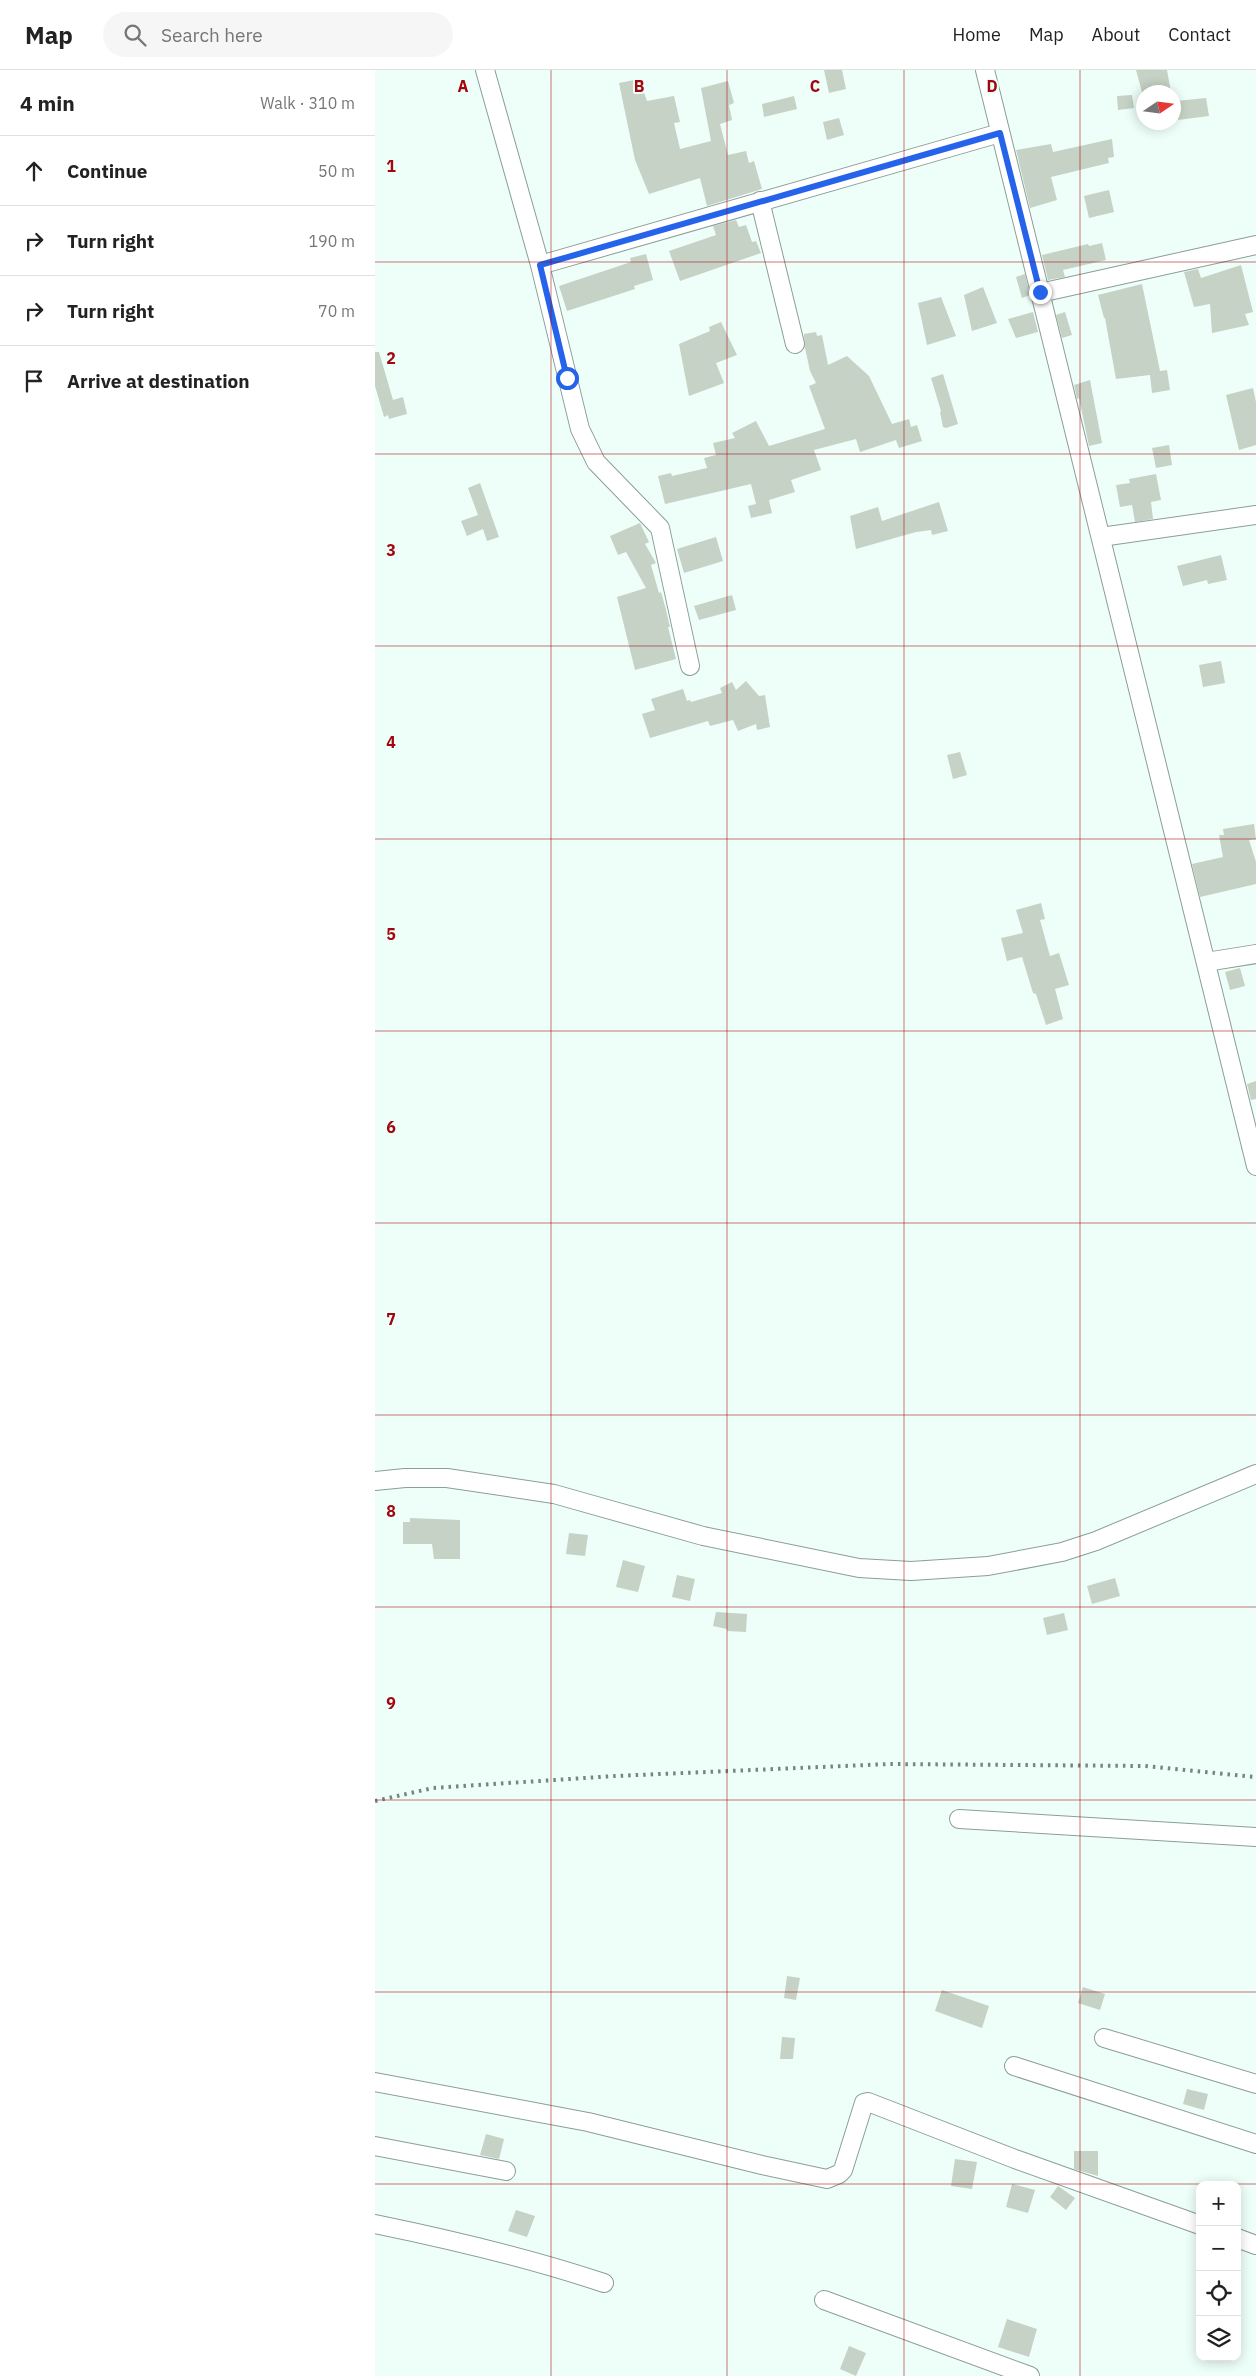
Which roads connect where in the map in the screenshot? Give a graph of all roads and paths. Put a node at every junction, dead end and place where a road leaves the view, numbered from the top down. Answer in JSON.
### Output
{"nodes":[{"id":1,"x":485,"y":70,"type":"edge"},
{"id":2,"x":985,"y":70,"type":"edge"},
{"id":3,"x":1000,"y":133,"type":"junction"},
{"id":4,"x":760,"y":201,"type":"junction"},
{"id":5,"x":1256,"y":245,"type":"edge"},
{"id":6,"x":540,"y":265,"type":"junction"},
{"id":7,"x":1040,"y":292,"type":"junction"},
{"id":8,"x":795,"y":344,"type":"dead end"},
{"id":9,"x":1256,"y":515,"type":"edge"},
{"id":10,"x":1101,"y":537,"type":"junction"},
{"id":11,"x":690,"y":666,"type":"dead end"},
{"id":12,"x":1256,"y":954,"type":"edge"},
{"id":13,"x":1206,"y":962,"type":"junction"},
{"id":14,"x":1256,"y":1166,"type":"edge"},
{"id":15,"x":1256,"y":1474,"type":"edge"},
{"id":16,"x":375,"y":1481,"type":"edge"},
{"id":17,"x":959,"y":1819,"type":"dead end"},
{"id":18,"x":1256,"y":1837,"type":"edge"},
{"id":19,"x":1104,"y":2038,"type":"dead end"},
{"id":20,"x":1014,"y":2066,"type":"dead end"},
{"id":21,"x":375,"y":2082,"type":"edge"},
{"id":22,"x":1256,"y":2084,"type":"edge"},
{"id":23,"x":1256,"y":2144,"type":"edge"},
{"id":24,"x":375,"y":2146,"type":"edge"},
{"id":25,"x":506,"y":2171,"type":"dead end"},
{"id":26,"x":375,"y":2224,"type":"edge"},
{"id":27,"x":1196,"y":2224,"type":"edge"},
{"id":28,"x":1241,"y":2239,"type":"edge"},
{"id":29,"x":1256,"y":2245,"type":"edge"},
{"id":30,"x":604,"y":2283,"type":"dead end"},
{"id":31,"x":824,"y":2300,"type":"dead end"},
{"id":32,"x":1029,"y":2376,"type":"edge"}],
"edges":[{"from":1,"to":6,"type":"street"},
{"from":2,"to":3,"type":"street"},
{"from":3,"to":4,"type":"street"},
{"from":3,"to":7,"type":"street"},
{"from":4,"to":6,"type":"street"},
{"from":4,"to":8,"type":"street"},
{"from":5,"to":7,"type":"street"},
{"from":6,"to":11,"type":"street"},
{"from":7,"to":10,"type":"street"},
{"from":9,"to":10,"type":"street"},
{"from":10,"to":13,"type":"street"},
{"from":12,"to":13,"type":"street"},
{"from":13,"to":14,"type":"street"},
{"from":15,"to":16,"type":"street"},
{"from":17,"to":18,"type":"street"},
{"from":19,"to":22,"type":"street"},
{"from":20,"to":23,"type":"street"},
{"from":21,"to":27,"type":"street"},
{"from":24,"to":25,"type":"street"},
{"from":26,"to":30,"type":"street"},
{"from":28,"to":29,"type":"street"},
{"from":31,"to":32,"type":"street"}]}
